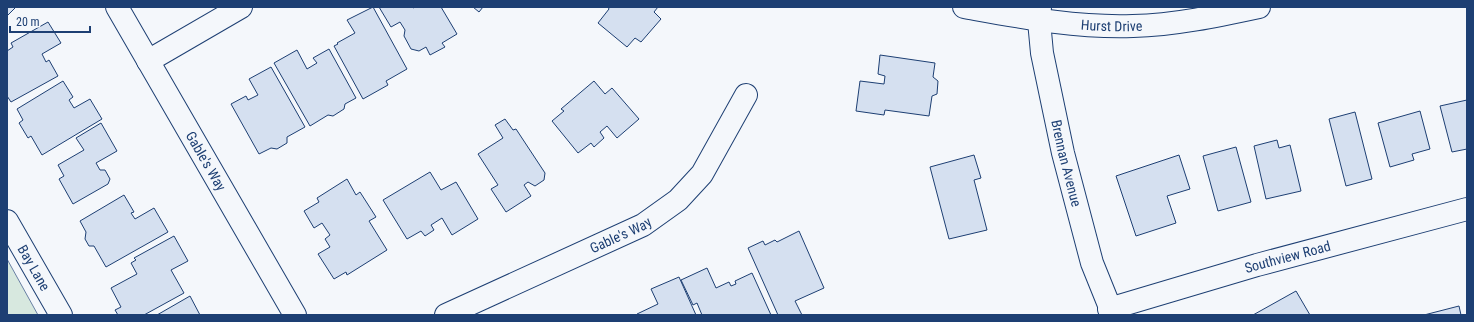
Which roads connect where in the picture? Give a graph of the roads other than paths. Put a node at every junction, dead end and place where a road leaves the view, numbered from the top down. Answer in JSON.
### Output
{"nodes":[{"id":1,"x":117,"y":7,"type":"edge"},
{"id":2,"x":241,"y":7,"type":"edge"},
{"id":3,"x":964,"y":7,"type":"edge"},
{"id":4,"x":1259,"y":7,"type":"edge"},
{"id":5,"x":1039,"y":14,"type":"edge"},
{"id":6,"x":148,"y":61,"type":"junction"},
{"id":7,"x":746,"y":95,"type":"dead end"},
{"id":8,"x":1467,"y":209,"type":"edge"},
{"id":9,"x":7,"y":221,"type":"edge"},
{"id":10,"x":1111,"y":312,"type":"edge"},
{"id":11,"x":61,"y":315,"type":"edge"},
{"id":12,"x":295,"y":315,"type":"edge"},
{"id":13,"x":446,"y":315,"type":"edge"}],
"edges":[{"from":1,"to":6,"type":"street","name":"Gable's Way"},
{"from":2,"to":6,"type":"street"},
{"from":3,"to":5,"type":"street","name":"Hurst Drive"},
{"from":4,"to":5,"type":"street","name":"Hurst Drive"},
{"from":5,"to":10,"type":"street","name":"Brennan Avenue"},
{"from":6,"to":12,"type":"street","name":"Gable's Way"},
{"from":7,"to":13,"type":"street","name":"Gable's Way"},
{"from":8,"to":10,"type":"street","name":"Southview Road"},
{"from":9,"to":11,"type":"street","name":"Bay Lane"}]}
